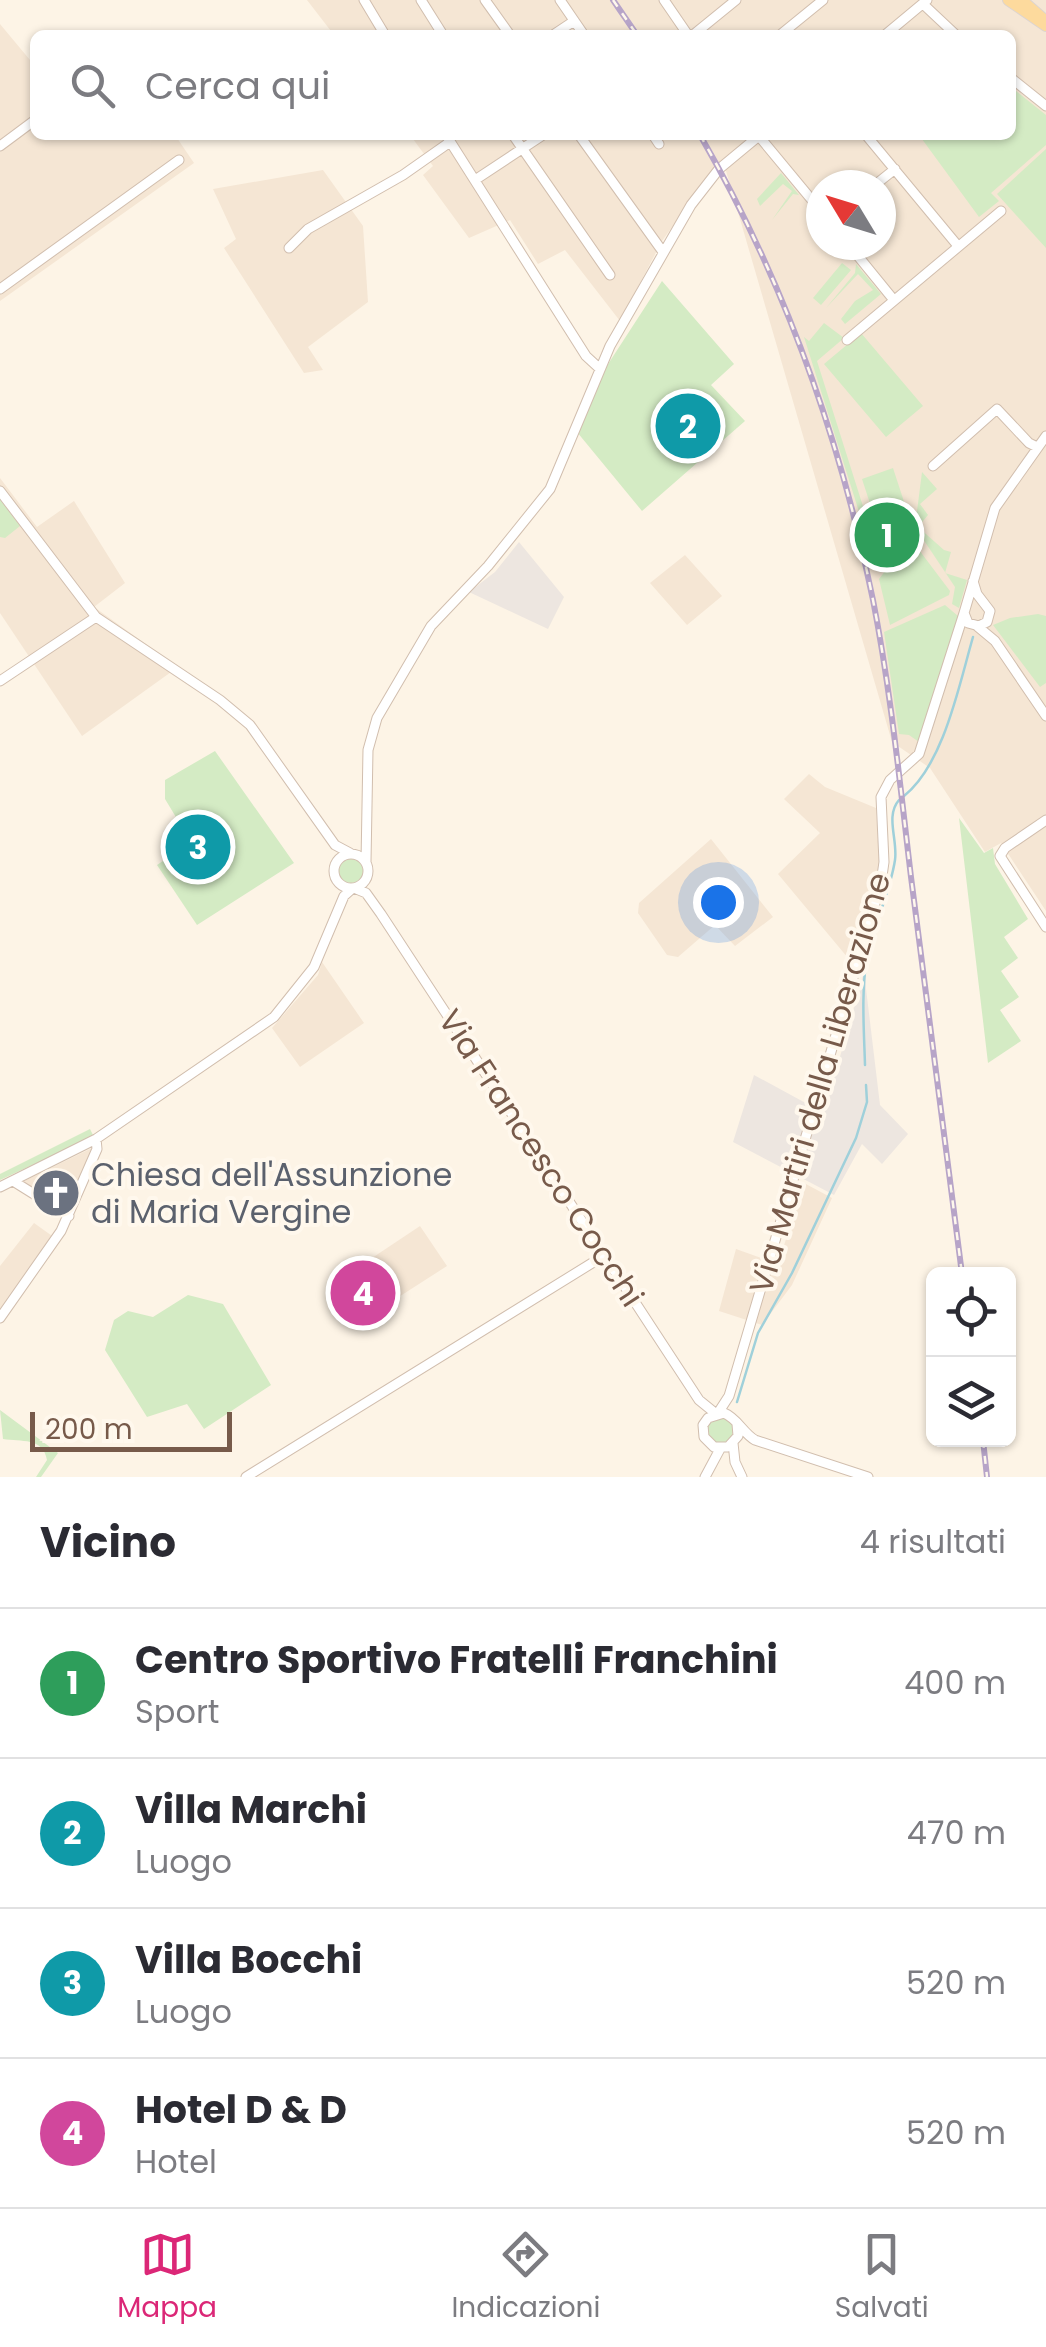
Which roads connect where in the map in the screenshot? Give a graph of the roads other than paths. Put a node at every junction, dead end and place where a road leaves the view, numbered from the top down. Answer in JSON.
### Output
{"nodes":[{"id":1,"x":364,"y":0,"type":"edge"},
{"id":2,"x":420,"y":0,"type":"edge"},
{"id":3,"x":486,"y":0,"type":"edge"},
{"id":4,"x":560,"y":0,"type":"edge"},
{"id":5,"x":664,"y":0,"type":"edge"},
{"id":6,"x":736,"y":0,"type":"edge"},
{"id":7,"x":824,"y":0,"type":"edge"},
{"id":8,"x":1008,"y":0,"type":"edge"},
{"id":9,"x":1022,"y":0,"type":"edge"},
{"id":10,"x":927,"y":2,"type":"edge"},
{"id":11,"x":574,"y":21,"type":"junction"},
{"id":12,"x":1046,"y":24,"type":"edge"},
{"id":13,"x":382,"y":30,"type":"edge"},
{"id":14,"x":440,"y":30,"type":"edge"},
{"id":15,"x":507,"y":30,"type":"edge"},
{"id":16,"x":561,"y":30,"type":"edge"},
{"id":17,"x":580,"y":30,"type":"edge"},
{"id":18,"x":686,"y":30,"type":"edge"},
{"id":19,"x":697,"y":30,"type":"edge"},
{"id":20,"x":786,"y":30,"type":"edge"},
{"id":21,"x":891,"y":30,"type":"edge"},
{"id":22,"x":952,"y":30,"type":"edge"},
{"id":23,"x":1016,"y":82,"type":"edge"},
{"id":24,"x":1046,"y":106,"type":"edge"},
{"id":25,"x":30,"y":124,"type":"edge"},
{"id":26,"x":446,"y":140,"type":"edge"},
{"id":27,"x":449,"y":140,"type":"edge"},
{"id":28,"x":516,"y":140,"type":"edge"},
{"id":29,"x":536,"y":140,"type":"edge"},
{"id":30,"x":583,"y":140,"type":"edge"},
{"id":31,"x":753,"y":140,"type":"edge"},
{"id":32,"x":763,"y":140,"type":"edge"},
{"id":33,"x":870,"y":140,"type":"edge"},
{"id":34,"x":0,"y":146,"type":"edge"},
{"id":35,"x":522,"y":149,"type":"junction"},
{"id":36,"x":179,"y":160,"type":"dead end"},
{"id":37,"x":894,"y":169,"type":"joint"},
{"id":38,"x":475,"y":180,"type":"junction"},
{"id":39,"x":806,"y":193,"type":"edge"},
{"id":40,"x":1001,"y":210,"type":"dead end"},
{"id":41,"x":958,"y":246,"type":"junction"},
{"id":42,"x":290,"y":248,"type":"dead end"},
{"id":43,"x":663,"y":252,"type":"junction"},
{"id":44,"x":862,"y":260,"type":"edge"},
{"id":45,"x":610,"y":276,"type":"dead end"},
{"id":46,"x":0,"y":289,"type":"edge"},
{"id":47,"x":894,"y":298,"type":"junction"},
{"id":48,"x":847,"y":340,"type":"dead end"},
{"id":49,"x":598,"y":368,"type":"junction"},
{"id":50,"x":1046,"y":436,"type":"edge"},
{"id":51,"x":1037,"y":447,"type":"junction"},
{"id":52,"x":932,"y":466,"type":"dead end"},
{"id":53,"x":0,"y":491,"type":"edge"},
{"id":54,"x":973,"y":581,"type":"junction"},
{"id":55,"x":984,"y":601,"type":"junction"},
{"id":56,"x":964,"y":610,"type":"junction"},
{"id":57,"x":990,"y":616,"type":"junction"},
{"id":58,"x":96,"y":617,"type":"junction"},
{"id":59,"x":977,"y":626,"type":"junction"},
{"id":60,"x":995,"y":641,"type":"junction"},
{"id":61,"x":948,"y":666,"type":"junction"},
{"id":62,"x":0,"y":681,"type":"edge"},
{"id":63,"x":1046,"y":716,"type":"edge"},
{"id":64,"x":1046,"y":820,"type":"edge"},
{"id":65,"x":321,"y":825,"type":"junction"},
{"id":66,"x":366,"y":836,"type":"junction"},
{"id":67,"x":351,"y":853,"type":"junction"},
{"id":68,"x":334,"y":867,"type":"junction"},
{"id":69,"x":367,"y":867,"type":"junction"},
{"id":70,"x":336,"y":879,"type":"junction"},
{"id":71,"x":353,"y":888,"type":"junction"},
{"id":72,"x":341,"y":904,"type":"junction"},
{"id":73,"x":381,"y":914,"type":"junction"},
{"id":74,"x":1046,"y":927,"type":"edge"},
{"id":75,"x":96,"y":1139,"type":"junction"},
{"id":76,"x":13,"y":1181,"type":"junction"},
{"id":77,"x":0,"y":1188,"type":"edge"},
{"id":78,"x":69,"y":1216,"type":"junction"},
{"id":79,"x":605,"y":1255,"type":"junction"},
{"id":80,"x":0,"y":1318,"type":"edge"},
{"id":81,"x":729,"y":1396,"type":"junction"},
{"id":82,"x":700,"y":1400,"type":"junction"},
{"id":83,"x":717,"y":1413,"type":"junction"},
{"id":84,"x":736,"y":1422,"type":"junction"},
{"id":85,"x":703,"y":1433,"type":"junction"},
{"id":86,"x":755,"y":1440,"type":"junction"},
{"id":87,"x":734,"y":1442,"type":"junction"},
{"id":88,"x":721,"y":1448,"type":"junction"},
{"id":89,"x":736,"y":1462,"type":"junction"},
{"id":90,"x":706,"y":1472,"type":"edge"},
{"id":91,"x":246,"y":1477,"type":"edge"},
{"id":92,"x":742,"y":1477,"type":"edge"},
{"id":93,"x":868,"y":1477,"type":"edge"}],
"edges":[{"from":1,"to":13,"type":"street"},
{"from":2,"to":14,"type":"street"},
{"from":3,"to":15,"type":"street"},
{"from":4,"to":11,"type":"street"},
{"from":5,"to":18,"type":"street"},
{"from":6,"to":19,"type":"street"},
{"from":7,"to":20,"type":"street"},
{"from":8,"to":12,"type":"main road"},
{"from":9,"to":12,"type":"main road"},
{"from":10,"to":21,"type":"street"},
{"from":10,"to":22,"type":"street"},
{"from":11,"to":16,"type":"street"},
{"from":11,"to":17,"type":"street"},
{"from":23,"to":24,"type":"street"},
{"from":25,"to":34,"type":"street"},
{"from":26,"to":42,"type":"street"},
{"from":27,"to":38,"type":"street"},
{"from":28,"to":35,"type":"street"},
{"from":29,"to":35,"type":"street"},
{"from":30,"to":43,"type":"street"},
{"from":31,"to":43,"type":"street","name":"Via Francesco Cocchi"},
{"from":32,"to":39,"type":"street"},
{"from":33,"to":37,"type":"street"},
{"from":35,"to":38,"type":"street"},
{"from":35,"to":45,"type":"street"},
{"from":36,"to":46,"type":"street"},
{"from":37,"to":41,"type":"street"},
{"from":38,"to":49,"type":"street"},
{"from":40,"to":41,"type":"street"},
{"from":41,"to":47,"type":"street"},
{"from":43,"to":49,"type":"street","name":"Via Francesco Cocchi"},
{"from":44,"to":47,"type":"street"},
{"from":47,"to":48,"type":"street"},
{"from":49,"to":66,"type":"street","name":"Via Francesco Cocchi"},
{"from":50,"to":51,"type":"street"},
{"from":51,"to":52,"type":"street"},
{"from":51,"to":54,"type":"street"},
{"from":53,"to":58,"type":"street"},
{"from":54,"to":55,"type":"street"},
{"from":54,"to":56,"type":"street"},
{"from":55,"to":56,"type":"street"},
{"from":55,"to":57,"type":"street"},
{"from":56,"to":59,"type":"street"},
{"from":56,"to":61,"type":"street"},
{"from":57,"to":59,"type":"street"},
{"from":57,"to":60,"type":"street"},
{"from":58,"to":62,"type":"street"},
{"from":58,"to":65,"type":"street"},
{"from":59,"to":60,"type":"street"},
{"from":59,"to":61,"type":"street"},
{"from":60,"to":63,"type":"street"},
{"from":61,"to":81,"type":"street","name":"Via Martiri della Liberazione"},
{"from":64,"to":74,"type":"street"},
{"from":65,"to":67,"type":"street"},
{"from":65,"to":68,"type":"street"},
{"from":66,"to":67,"type":"street"},
{"from":66,"to":69,"type":"street","name":"Via Francesco Cocchi"},
{"from":67,"to":68,"type":"street"},
{"from":67,"to":69,"type":"street"},
{"from":68,"to":70,"type":"street"},
{"from":69,"to":71,"type":"street"},
{"from":69,"to":73,"type":"street","name":"Via Francesco Cocchi"},
{"from":70,"to":71,"type":"street"},
{"from":70,"to":72,"type":"street"},
{"from":71,"to":72,"type":"street"},
{"from":71,"to":73,"type":"street","name":"Via Francesco Cocchi"},
{"from":72,"to":75,"type":"street"},
{"from":73,"to":79,"type":"street","name":"Via Francesco Cocchi"},
{"from":75,"to":76,"type":"street"},
{"from":75,"to":78,"type":"street"},
{"from":76,"to":77,"type":"street"},
{"from":76,"to":78,"type":"street"},
{"from":78,"to":80,"type":"street"},
{"from":79,"to":82,"type":"street","name":"Via Francesco Cocchi"},
{"from":79,"to":91,"type":"street"},
{"from":81,"to":83,"type":"street","name":"Via Martiri della Liberazione"},
{"from":81,"to":84,"type":"street","name":"Via Martiri della Liberazione"},
{"from":82,"to":83,"type":"street","name":"Via Francesco Cocchi"},
{"from":82,"to":85,"type":"street","name":"Via Francesco Cocchi"},
{"from":83,"to":84,"type":"street"},
{"from":83,"to":85,"type":"street","name":"Via Martiri della Liberazione"},
{"from":84,"to":86,"type":"street"},
{"from":84,"to":87,"type":"street","name":"Via Martiri della Liberazione"},
{"from":85,"to":88,"type":"street"},
{"from":85,"to":90,"type":"street"},
{"from":86,"to":87,"type":"street"},
{"from":86,"to":93,"type":"street"},
{"from":87,"to":88,"type":"street"},
{"from":87,"to":89,"type":"street","name":"Via Martiri della Liberazione"},
{"from":88,"to":89,"type":"street"},
{"from":88,"to":90,"type":"street"},
{"from":89,"to":92,"type":"street"}]}
